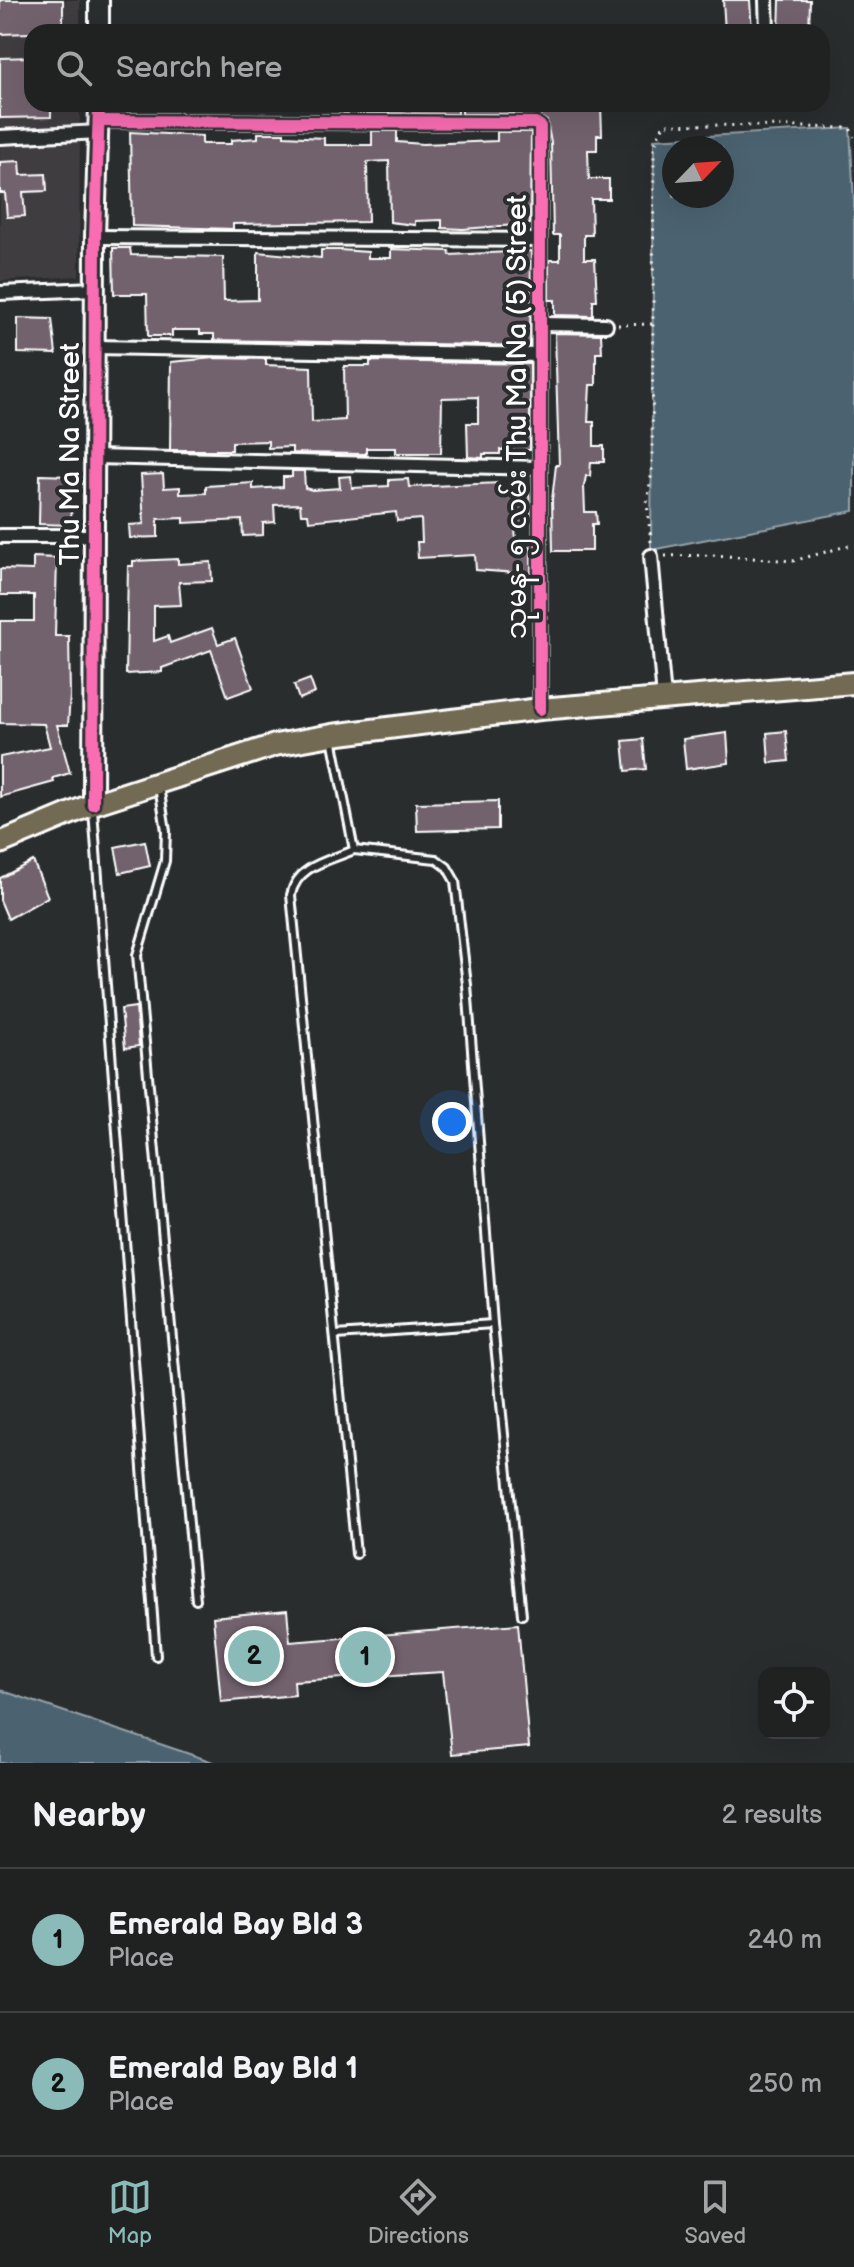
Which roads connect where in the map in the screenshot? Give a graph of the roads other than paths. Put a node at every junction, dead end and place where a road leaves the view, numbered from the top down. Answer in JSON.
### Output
{"nodes":[{"id":1,"x":99,"y":0,"type":"edge"},
{"id":2,"x":766,"y":0,"type":"edge"},
{"id":3,"x":99,"y":24,"type":"edge"},
{"id":4,"x":767,"y":24,"type":"edge"},
{"id":5,"x":100,"y":119,"type":"edge"},
{"id":6,"x":0,"y":137,"type":"edge"},
{"id":7,"x":95,"y":237,"type":"junction"},
{"id":8,"x":540,"y":240,"type":"junction"},
{"id":9,"x":95,"y":289,"type":"junction"},
{"id":10,"x":0,"y":293,"type":"edge"},
{"id":11,"x":540,"y":324,"type":"junction"},
{"id":12,"x":606,"y":325,"type":"road end"},
{"id":13,"x":94,"y":347,"type":"junction"},
{"id":14,"x":540,"y":355,"type":"junction"},
{"id":15,"x":94,"y":457,"type":"junction"},
{"id":16,"x":540,"y":468,"type":"junction"},
{"id":17,"x":0,"y":536,"type":"edge"},
{"id":18,"x":94,"y":536,"type":"junction"},
{"id":19,"x":651,"y":556,"type":"road end"},
{"id":20,"x":854,"y":683,"type":"edge"},
{"id":21,"x":664,"y":698,"type":"junction"},
{"id":22,"x":540,"y":709,"type":"junction"},
{"id":23,"x":332,"y":735,"type":"junction"},
{"id":24,"x":159,"y":783,"type":"junction"},
{"id":25,"x":93,"y":804,"type":"junction"},
{"id":26,"x":0,"y":843,"type":"edge"},
{"id":27,"x":354,"y":850,"type":"junction"},
{"id":28,"x":493,"y":1324,"type":"junction"},
{"id":29,"x":336,"y":1335,"type":"junction"},
{"id":30,"x":356,"y":1554,"type":"dead end"},
{"id":31,"x":196,"y":1600,"type":"dead end"},
{"id":32,"x":522,"y":1615,"type":"dead end"},
{"id":33,"x":156,"y":1656,"type":"dead end"}],
"edges":[{"from":1,"to":3,"type":"street"},
{"from":2,"to":4,"type":"street"},
{"from":5,"to":6,"type":"street"},
{"from":5,"to":7,"type":"street","name":"Thu Ma Na Street"},
{"from":5,"to":8,"type":"street","name":"သုမန- ၅ လမ်း Thu Ma Na (5) Street"},
{"from":7,"to":8,"type":"street"},
{"from":7,"to":9,"type":"street","name":"Thu Ma Na Street"},
{"from":8,"to":11,"type":"street","name":"သုမန- ၅ လမ်း Thu Ma Na (5) Street"},
{"from":9,"to":10,"type":"street"},
{"from":9,"to":13,"type":"street","name":"Thu Ma Na Street"},
{"from":11,"to":12,"type":"street"},
{"from":11,"to":14,"type":"street","name":"သုမန- ၅ လမ်း Thu Ma Na (5) Street"},
{"from":13,"to":14,"type":"street"},
{"from":13,"to":15,"type":"street","name":"Thu Ma Na Street"},
{"from":14,"to":16,"type":"street","name":"သုမန- ၅ လမ်း Thu Ma Na (5) Street"},
{"from":15,"to":16,"type":"street"},
{"from":15,"to":18,"type":"street","name":"Thu Ma Na Street"},
{"from":16,"to":22,"type":"street","name":"သုမန- ၅ လမ်း Thu Ma Na (5) Street"},
{"from":17,"to":18,"type":"street"},
{"from":18,"to":25,"type":"street","name":"Thu Ma Na Street"},
{"from":19,"to":21,"type":"street"},
{"from":20,"to":21,"type":"main road"},
{"from":21,"to":22,"type":"main road"},
{"from":22,"to":23,"type":"main road"},
{"from":23,"to":24,"type":"main road"},
{"from":23,"to":27,"type":"lane"},
{"from":24,"to":25,"type":"main road"},
{"from":24,"to":31,"type":"lane"},
{"from":25,"to":26,"type":"main road"},
{"from":25,"to":33,"type":"lane"},
{"from":27,"to":28,"type":"lane"},
{"from":27,"to":29,"type":"lane"},
{"from":28,"to":29,"type":"lane"},
{"from":28,"to":32,"type":"lane"},
{"from":29,"to":30,"type":"lane"}]}
